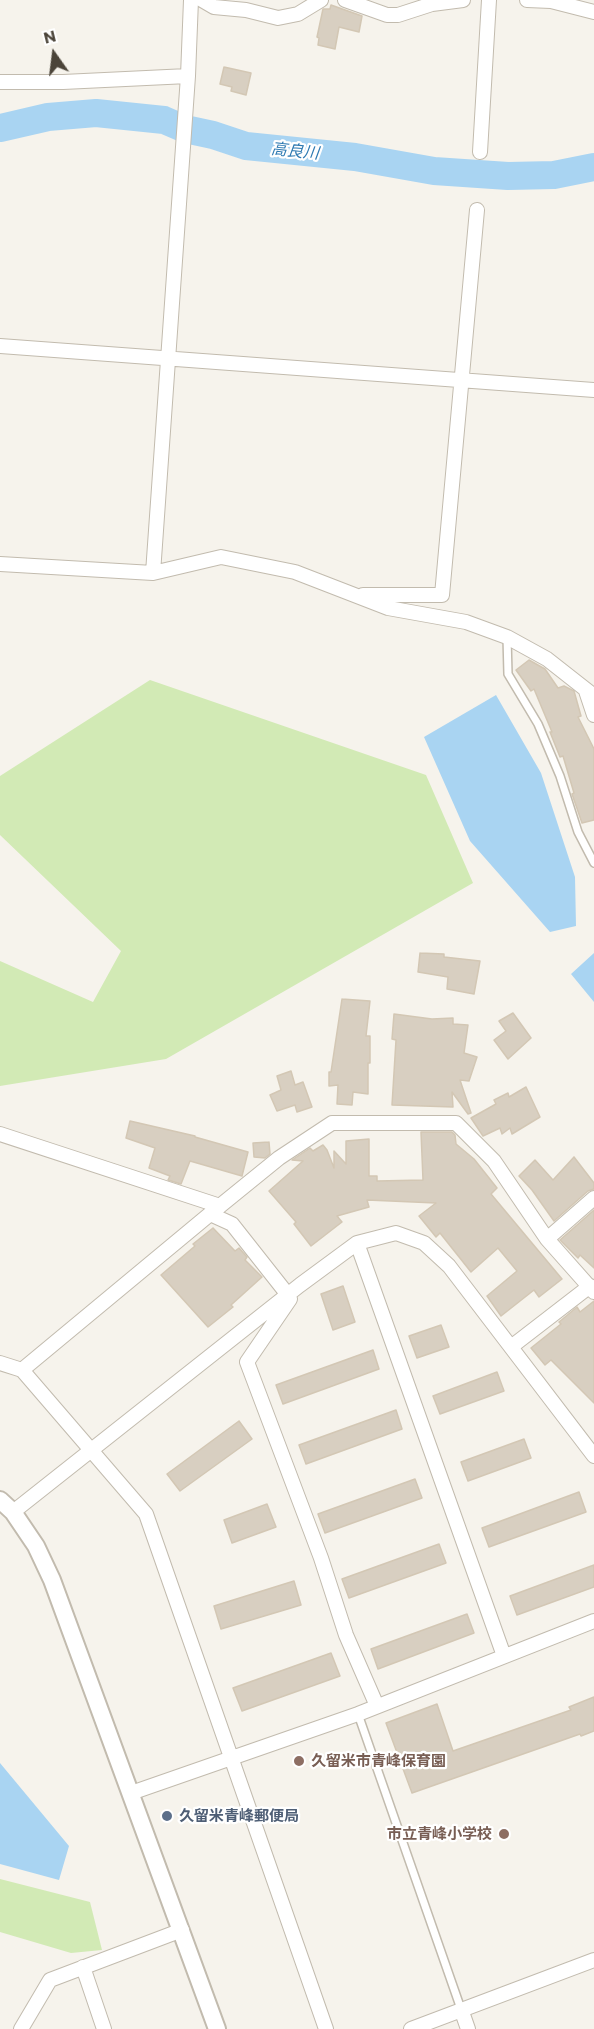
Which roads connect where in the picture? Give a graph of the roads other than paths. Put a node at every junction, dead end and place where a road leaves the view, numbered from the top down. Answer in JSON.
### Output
{"nodes":[{"id":1,"x":190,"y":0,"type":"edge"},
{"id":2,"x":202,"y":0,"type":"edge"},
{"id":3,"x":321,"y":0,"type":"edge"},
{"id":4,"x":345,"y":0,"type":"edge"},
{"id":5,"x":463,"y":0,"type":"edge"},
{"id":6,"x":489,"y":0,"type":"edge"},
{"id":7,"x":527,"y":0,"type":"edge"},
{"id":8,"x":594,"y":12,"type":"edge"},
{"id":9,"x":188,"y":76,"type":"junction"},
{"id":10,"x":0,"y":82,"type":"edge"},
{"id":11,"x":480,"y":152,"type":"dead end"},
{"id":12,"x":477,"y":210,"type":"dead end"},
{"id":13,"x":0,"y":346,"type":"edge"},
{"id":14,"x":169,"y":358,"type":"junction"},
{"id":15,"x":461,"y":381,"type":"junction"},
{"id":16,"x":594,"y":390,"type":"edge"},
{"id":17,"x":0,"y":564,"type":"edge"},
{"id":18,"x":153,"y":573,"type":"junction"},
{"id":19,"x":355,"y":595,"type":"junction"},
{"id":20,"x":507,"y":637,"type":"junction"},
{"id":21,"x":590,"y":693,"type":"edge"},
{"id":22,"x":594,"y":715,"type":"edge"},
{"id":23,"x":594,"y":863,"type":"edge"},
{"id":24,"x":0,"y":1134,"type":"edge"},
{"id":25,"x":594,"y":1198,"type":"edge"},
{"id":26,"x":215,"y":1210,"type":"junction"},
{"id":27,"x":547,"y":1239,"type":"junction"},
{"id":28,"x":357,"y":1243,"type":"junction"},
{"id":29,"x":300,"y":1285,"type":"junction"},
{"id":30,"x":592,"y":1289,"type":"edge"},
{"id":31,"x":288,"y":1295,"type":"junction"},
{"id":32,"x":511,"y":1347,"type":"junction"},
{"id":33,"x":0,"y":1363,"type":"edge"},
{"id":34,"x":22,"y":1370,"type":"junction"},
{"id":35,"x":92,"y":1450,"type":"junction"},
{"id":36,"x":594,"y":1456,"type":"edge"},
{"id":37,"x":0,"y":1500,"type":"edge"},
{"id":38,"x":13,"y":1512,"type":"junction"},
{"id":39,"x":594,"y":1621,"type":"edge"},
{"id":40,"x":504,"y":1656,"type":"junction"},
{"id":41,"x":377,"y":1706,"type":"junction"},
{"id":42,"x":358,"y":1714,"type":"junction"},
{"id":43,"x":232,"y":1757,"type":"junction"},
{"id":44,"x":131,"y":1793,"type":"junction"},
{"id":45,"x":182,"y":1930,"type":"junction"},
{"id":46,"x":594,"y":1960,"type":"edge"},
{"id":47,"x":83,"y":1967,"type":"junction"},
{"id":48,"x":461,"y":2008,"type":"junction"},
{"id":49,"x":21,"y":2029,"type":"edge"},
{"id":50,"x":104,"y":2029,"type":"edge"},
{"id":51,"x":217,"y":2029,"type":"edge"},
{"id":52,"x":326,"y":2029,"type":"edge"},
{"id":53,"x":411,"y":2029,"type":"edge"},
{"id":54,"x":468,"y":2029,"type":"edge"}],
"edges":[{"from":1,"to":9,"type":"street"},
{"from":2,"to":3,"type":"street"},
{"from":4,"to":5,"type":"street"},
{"from":6,"to":11,"type":"street"},
{"from":7,"to":8,"type":"street"},
{"from":9,"to":10,"type":"street"},
{"from":9,"to":14,"type":"street"},
{"from":12,"to":15,"type":"street"},
{"from":13,"to":14,"type":"street"},
{"from":14,"to":15,"type":"street"},
{"from":14,"to":18,"type":"street"},
{"from":15,"to":16,"type":"street"},
{"from":15,"to":19,"type":"street"},
{"from":17,"to":18,"type":"street"},
{"from":18,"to":19,"type":"street"},
{"from":19,"to":20,"type":"street"},
{"from":20,"to":21,"type":"street"},
{"from":20,"to":23,"type":"lane"},
{"from":21,"to":22,"type":"street"},
{"from":24,"to":26,"type":"street"},
{"from":25,"to":27,"type":"street"},
{"from":26,"to":27,"type":"street"},
{"from":26,"to":31,"type":"street"},
{"from":26,"to":34,"type":"street"},
{"from":27,"to":30,"type":"street"},
{"from":28,"to":29,"type":"street"},
{"from":28,"to":32,"type":"street"},
{"from":28,"to":40,"type":"street"},
{"from":29,"to":31,"type":"street"},
{"from":29,"to":41,"type":"street"},
{"from":30,"to":32,"type":"street"},
{"from":31,"to":35,"type":"street"},
{"from":32,"to":36,"type":"street"},
{"from":33,"to":34,"type":"street"},
{"from":34,"to":35,"type":"street"},
{"from":35,"to":38,"type":"street"},
{"from":35,"to":43,"type":"street"},
{"from":37,"to":38,"type":"street"},
{"from":38,"to":44,"type":"street"},
{"from":39,"to":40,"type":"street"},
{"from":40,"to":41,"type":"street"},
{"from":41,"to":42,"type":"street"},
{"from":42,"to":43,"type":"street"},
{"from":42,"to":48,"type":"lane"},
{"from":43,"to":44,"type":"street"},
{"from":43,"to":52,"type":"street"},
{"from":44,"to":45,"type":"street"},
{"from":45,"to":47,"type":"street"},
{"from":45,"to":51,"type":"street"},
{"from":46,"to":48,"type":"street"},
{"from":47,"to":49,"type":"street"},
{"from":47,"to":50,"type":"street"},
{"from":48,"to":53,"type":"street"},
{"from":48,"to":54,"type":"street"}]}
